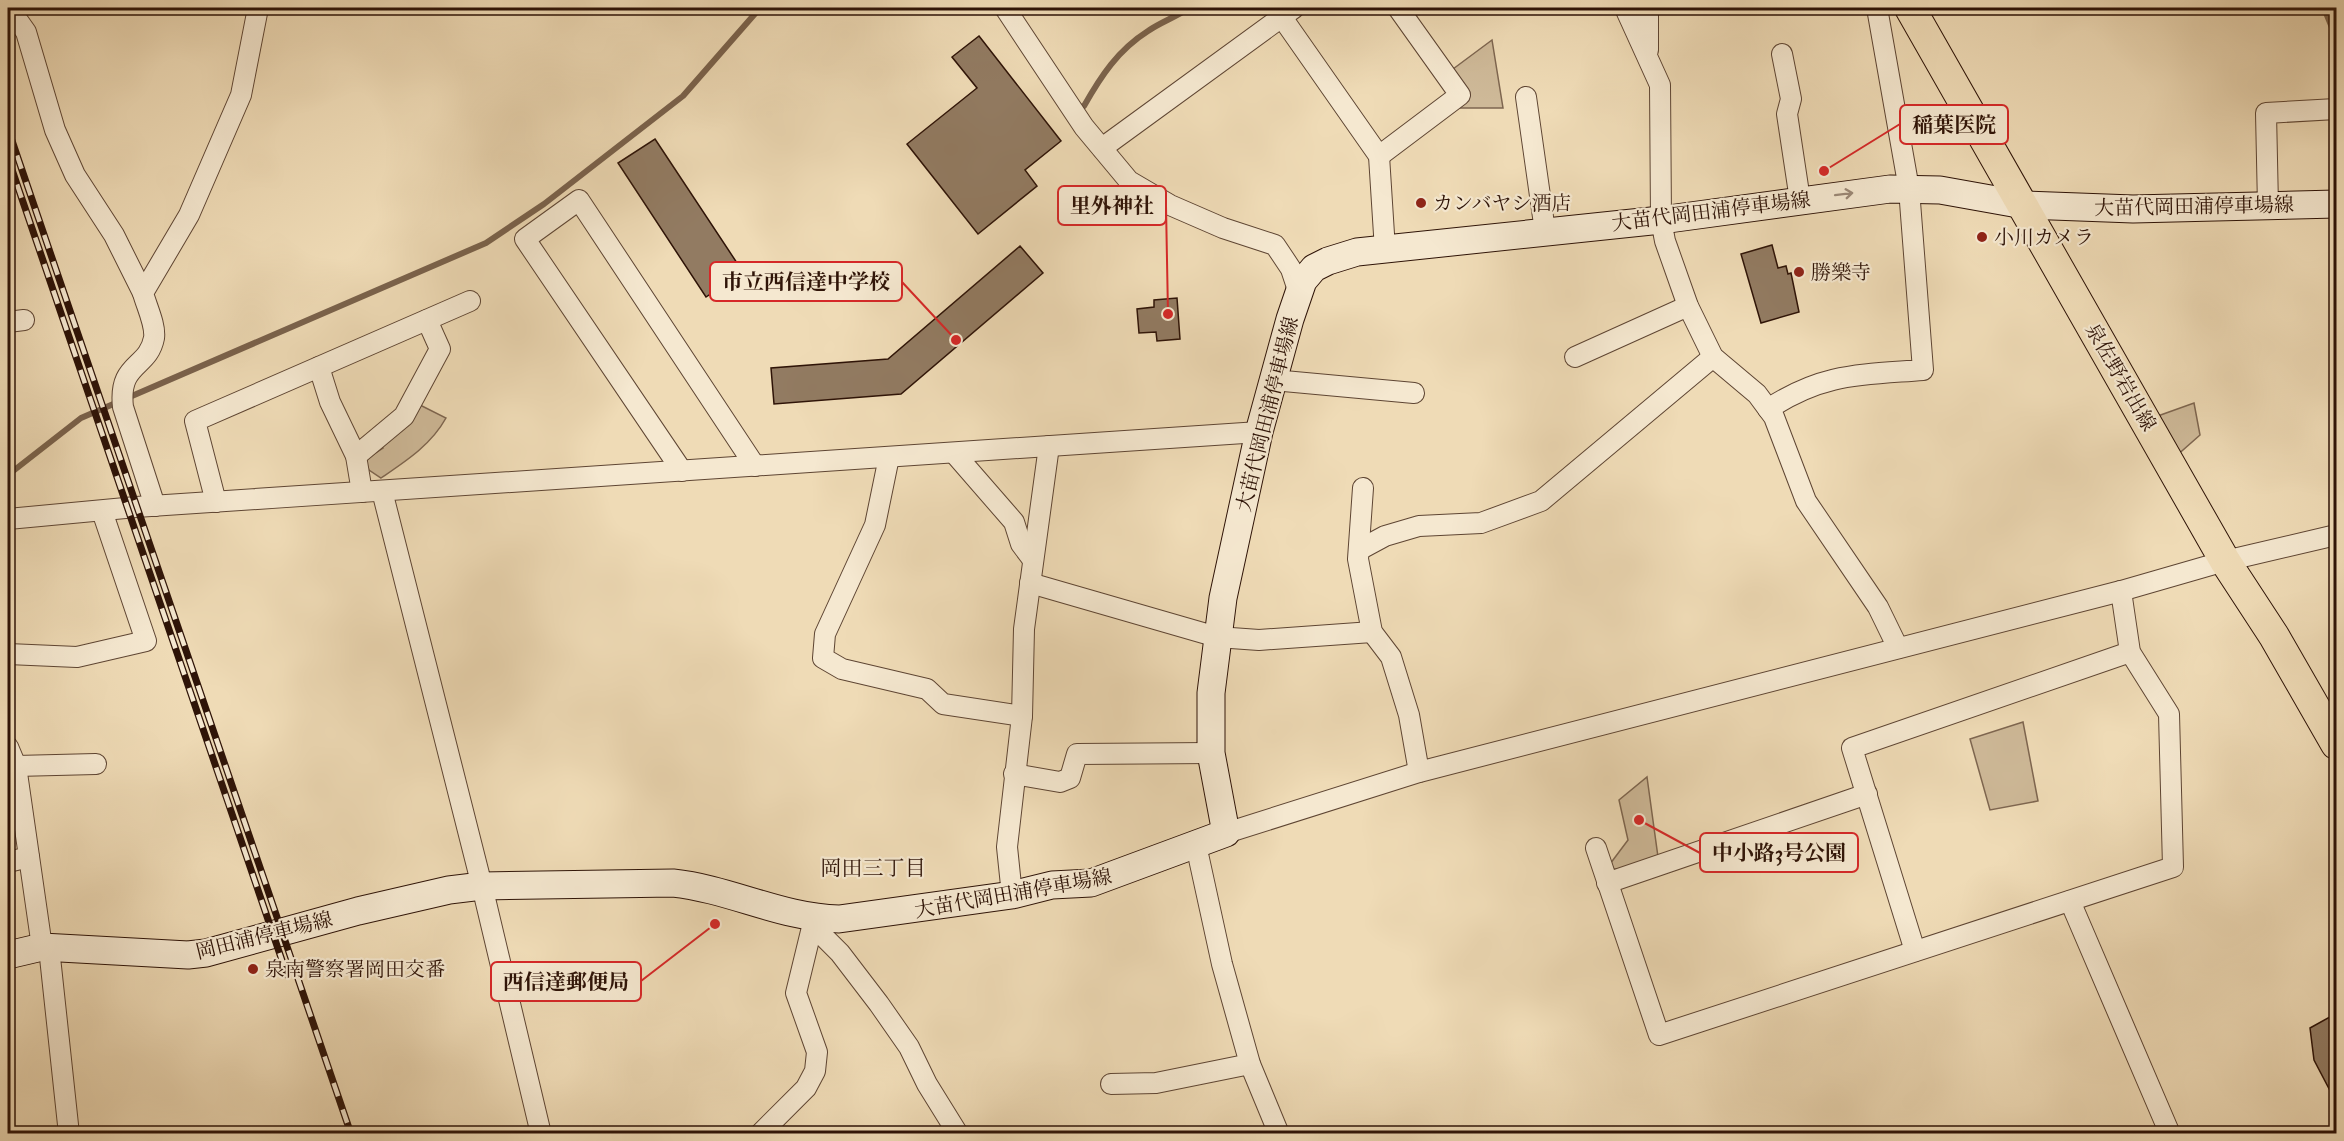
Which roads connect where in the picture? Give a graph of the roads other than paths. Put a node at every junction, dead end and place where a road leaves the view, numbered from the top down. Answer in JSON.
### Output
{"nodes":[{"id":1,"x":9,"y":8,"type":"edge"},
{"id":2,"x":258,"y":8,"type":"edge"},
{"id":3,"x":1005,"y":8,"type":"edge"},
{"id":4,"x":1398,"y":8,"type":"edge"},
{"id":5,"x":1625,"y":8,"type":"edge"},
{"id":6,"x":1648,"y":8,"type":"edge"},
{"id":7,"x":1877,"y":8,"type":"edge"},
{"id":8,"x":1910,"y":8,"type":"edge"},
{"id":9,"x":1287,"y":12,"type":"edge"},
{"id":10,"x":1782,"y":54,"type":"dead end"},
{"id":11,"x":1648,"y":59,"type":"junction"},
{"id":12,"x":1526,"y":97,"type":"dead end"},
{"id":13,"x":2337,"y":109,"type":"edge"},
{"id":14,"x":1102,"y":148,"type":"junction"},
{"id":15,"x":1379,"y":156,"type":"junction"},
{"id":16,"x":1909,"y":189,"type":"junction"},
{"id":17,"x":1800,"y":200,"type":"junction"},
{"id":18,"x":2337,"y":204,"type":"edge"},
{"id":19,"x":2024,"y":205,"type":"junction"},
{"id":20,"x":2268,"y":206,"type":"junction"},
{"id":21,"x":1661,"y":220,"type":"junction"},
{"id":22,"x":1545,"y":231,"type":"junction"},
{"id":23,"x":1385,"y":250,"type":"junction"},
{"id":24,"x":143,"y":293,"type":"junction"},
{"id":25,"x":1299,"y":293,"type":"junction"},
{"id":26,"x":470,"y":301,"type":"dead end"},
{"id":27,"x":1688,"y":306,"type":"junction"},
{"id":28,"x":427,"y":320,"type":"junction"},
{"id":29,"x":1575,"y":357,"type":"dead end"},
{"id":30,"x":1713,"y":357,"type":"junction"},
{"id":31,"x":319,"y":367,"type":"junction"},
{"id":32,"x":1273,"y":380,"type":"junction"},
{"id":33,"x":1414,"y":393,"type":"dead end"},
{"id":34,"x":1768,"y":409,"type":"junction"},
{"id":35,"x":1259,"y":432,"type":"junction"},
{"id":36,"x":1049,"y":446,"type":"junction"},
{"id":37,"x":954,"y":453,"type":"junction"},
{"id":38,"x":356,"y":456,"type":"junction"},
{"id":39,"x":889,"y":457,"type":"junction"},
{"id":40,"x":755,"y":466,"type":"junction"},
{"id":41,"x":682,"y":471,"type":"junction"},
{"id":42,"x":1363,"y":488,"type":"dead end"},
{"id":43,"x":382,"y":491,"type":"junction"},
{"id":44,"x":362,"y":492,"type":"junction"},
{"id":45,"x":216,"y":502,"type":"junction"},
{"id":46,"x":155,"y":506,"type":"junction"},
{"id":47,"x":102,"y":511,"type":"junction"},
{"id":48,"x":8,"y":519,"type":"edge"},
{"id":49,"x":2337,"y":535,"type":"edge"},
{"id":50,"x":1359,"y":550,"type":"junction"},
{"id":51,"x":1034,"y":560,"type":"junction"},
{"id":52,"x":2225,"y":561,"type":"junction"},
{"id":53,"x":1030,"y":583,"type":"junction"},
{"id":54,"x":2121,"y":591,"type":"junction"},
{"id":55,"x":1372,"y":632,"type":"junction"},
{"id":56,"x":1217,"y":637,"type":"junction"},
{"id":57,"x":1898,"y":648,"type":"junction"},
{"id":58,"x":2130,"y":652,"type":"junction"},
{"id":59,"x":8,"y":654,"type":"edge"},
{"id":60,"x":1022,"y":716,"type":"junction"},
{"id":61,"x":2337,"y":744,"type":"edge"},
{"id":62,"x":8,"y":747,"type":"edge"},
{"id":63,"x":1211,"y":753,"type":"junction"},
{"id":64,"x":96,"y":764,"type":"dead end"},
{"id":65,"x":16,"y":766,"type":"junction"},
{"id":66,"x":1419,"y":772,"type":"junction"},
{"id":67,"x":1014,"y":774,"type":"junction"},
{"id":68,"x":1867,"y":794,"type":"junction"},
{"id":69,"x":1226,"y":833,"type":"junction"},
{"id":70,"x":1196,"y":845,"type":"junction"},
{"id":71,"x":1596,"y":848,"type":"dead end"},
{"id":72,"x":29,"y":857,"type":"junction"},
{"id":73,"x":8,"y":862,"type":"edge"},
{"id":74,"x":1607,"y":883,"type":"junction"},
{"id":75,"x":482,"y":886,"type":"junction"},
{"id":76,"x":1012,"y":895,"type":"junction"},
{"id":77,"x":2070,"y":901,"type":"junction"},
{"id":78,"x":813,"y":922,"type":"junction"},
{"id":79,"x":46,"y":947,"type":"junction"},
{"id":80,"x":1915,"y":951,"type":"junction"},
{"id":81,"x":8,"y":955,"type":"edge"},
{"id":82,"x":1250,"y":1064,"type":"junction"},
{"id":83,"x":1111,"y":1083,"type":"dead end"},
{"id":84,"x":69,"y":1134,"type":"edge"},
{"id":85,"x":541,"y":1134,"type":"edge"},
{"id":86,"x":760,"y":1134,"type":"edge"},
{"id":87,"x":958,"y":1134,"type":"edge"},
{"id":88,"x":1279,"y":1134,"type":"edge"},
{"id":89,"x":2170,"y":1134,"type":"edge"}],
"edges":[{"from":1,"to":24,"type":"street"},
{"from":2,"to":24,"type":"street"},
{"from":3,"to":14,"type":"street"},
{"from":4,"to":15,"type":"street"},
{"from":5,"to":11,"type":"street"},
{"from":6,"to":11,"type":"street"},
{"from":7,"to":16,"type":"street"},
{"from":8,"to":19,"type":"main road","name":"泉佐野岩出線"},
{"from":9,"to":14,"type":"street"},
{"from":9,"to":15,"type":"street"},
{"from":10,"to":17,"type":"street"},
{"from":11,"to":21,"type":"street"},
{"from":12,"to":22,"type":"street"},
{"from":13,"to":20,"type":"street"},
{"from":14,"to":25,"type":"street"},
{"from":15,"to":23,"type":"street"},
{"from":17,"to":16,"type":"main road","name":"大苗代岡田浦停車場線","one_way":true},
{"from":16,"to":19,"type":"main road","name":"大苗代岡田浦停車場線"},
{"from":16,"to":34,"type":"street"},
{"from":17,"to":21,"type":"main road","name":"大苗代岡田浦停車場線"},
{"from":18,"to":20,"type":"main road","name":"大苗代岡田浦停車場線"},
{"from":19,"to":20,"type":"main road","name":"大苗代岡田浦停車場線"},
{"from":19,"to":52,"type":"main road","name":"泉佐野岩出線"},
{"from":21,"to":22,"type":"main road","name":"大苗代岡田浦停車場線"},
{"from":21,"to":27,"type":"street"},
{"from":22,"to":23,"type":"main road","name":"大苗代岡田浦停車場線"},
{"from":23,"to":25,"type":"main road","name":"大苗代岡田浦停車場線"},
{"from":24,"to":46,"type":"street"},
{"from":25,"to":32,"type":"main road","name":"大苗代岡田浦停車場線"},
{"from":26,"to":28,"type":"street"},
{"from":27,"to":29,"type":"street"},
{"from":27,"to":30,"type":"street"},
{"from":28,"to":31,"type":"street"},
{"from":28,"to":38,"type":"street"},
{"from":30,"to":34,"type":"street"},
{"from":30,"to":50,"type":"street"},
{"from":31,"to":38,"type":"street"},
{"from":31,"to":45,"type":"street"},
{"from":32,"to":33,"type":"street"},
{"from":32,"to":35,"type":"main road","name":"大苗代岡田浦停車場線"},
{"from":34,"to":57,"type":"street"},
{"from":35,"to":36,"type":"street"},
{"from":35,"to":56,"type":"main road","name":"大苗代岡田浦停車場線"},
{"from":36,"to":37,"type":"street"},
{"from":36,"to":51,"type":"street"},
{"from":37,"to":39,"type":"street"},
{"from":37,"to":51,"type":"street"},
{"from":38,"to":44,"type":"street"},
{"from":39,"to":40,"type":"street"},
{"from":39,"to":60,"type":"street"},
{"from":40,"to":41,"type":"street"},
{"from":40,"to":41,"type":"street"},
{"from":41,"to":43,"type":"street"},
{"from":42,"to":50,"type":"street"},
{"from":43,"to":44,"type":"street"},
{"from":43,"to":75,"type":"street"},
{"from":44,"to":45,"type":"street"},
{"from":45,"to":46,"type":"street"},
{"from":46,"to":47,"type":"street"},
{"from":47,"to":48,"type":"street"},
{"from":47,"to":59,"type":"street"},
{"from":49,"to":52,"type":"street"},
{"from":50,"to":55,"type":"street"},
{"from":51,"to":53,"type":"street"},
{"from":52,"to":54,"type":"street"},
{"from":52,"to":61,"type":"main road","name":"泉佐野岩出線"},
{"from":53,"to":56,"type":"street"},
{"from":53,"to":60,"type":"street"},
{"from":54,"to":57,"type":"street"},
{"from":54,"to":58,"type":"street"},
{"from":55,"to":56,"type":"street"},
{"from":55,"to":66,"type":"street"},
{"from":56,"to":63,"type":"main road","name":"大苗代岡田浦停車場線"},
{"from":57,"to":66,"type":"street"},
{"from":58,"to":68,"type":"street"},
{"from":58,"to":77,"type":"street"},
{"from":60,"to":67,"type":"street"},
{"from":62,"to":65,"type":"street"},
{"from":63,"to":67,"type":"street"},
{"from":63,"to":69,"type":"main road","name":"大苗代岡田浦停車場線"},
{"from":64,"to":65,"type":"street"},
{"from":65,"to":72,"type":"street"},
{"from":66,"to":69,"type":"street"},
{"from":67,"to":76,"type":"street"},
{"from":68,"to":74,"type":"street"},
{"from":68,"to":80,"type":"street"},
{"from":69,"to":70,"type":"main road","name":"大苗代岡田浦停車場線"},
{"from":70,"to":76,"type":"main road","name":"大苗代岡田浦停車場線"},
{"from":70,"to":82,"type":"street"},
{"from":71,"to":74,"type":"street"},
{"from":72,"to":73,"type":"street"},
{"from":72,"to":79,"type":"street"},
{"from":74,"to":80,"type":"street"},
{"from":75,"to":78,"type":"main road","name":"大苗代岡田浦停車場線"},
{"from":75,"to":79,"type":"main road","name":"岡田浦停車場線"},
{"from":75,"to":85,"type":"street"},
{"from":76,"to":78,"type":"main road","name":"大苗代岡田浦停車場線"},
{"from":77,"to":80,"type":"street"},
{"from":77,"to":89,"type":"street"},
{"from":78,"to":86,"type":"street"},
{"from":78,"to":87,"type":"street"},
{"from":79,"to":81,"type":"main road","name":"岡田浦停車場線"},
{"from":79,"to":84,"type":"street"},
{"from":82,"to":83,"type":"street"},
{"from":82,"to":88,"type":"street"}]}
